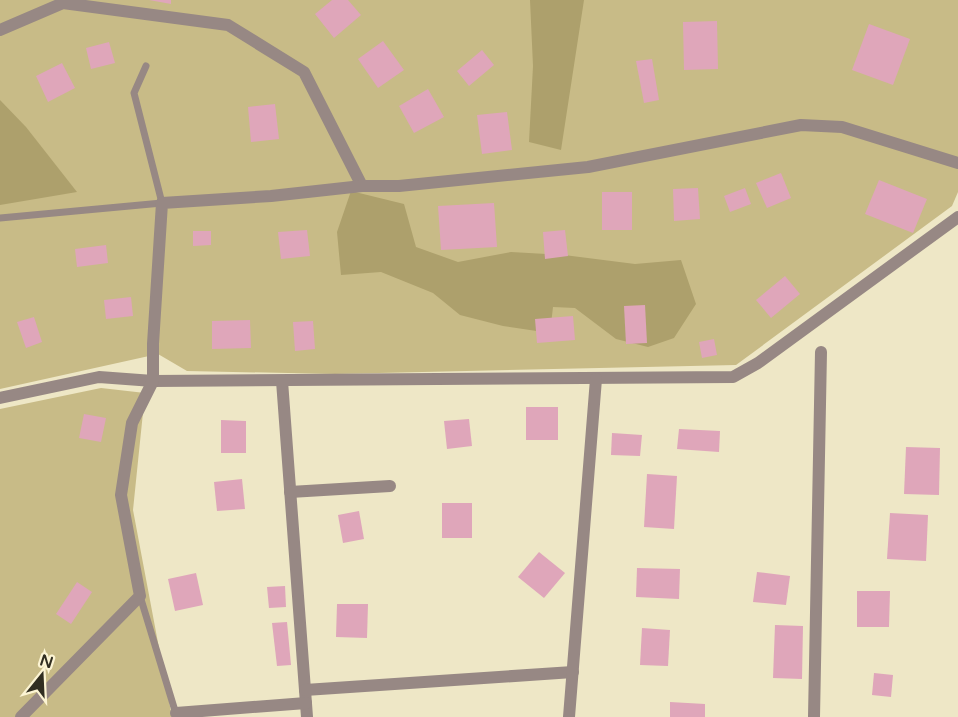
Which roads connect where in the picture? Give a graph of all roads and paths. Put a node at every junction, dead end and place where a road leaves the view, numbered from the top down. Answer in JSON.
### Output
{"nodes":[{"id":1,"x":0,"y":30,"type":"edge"},
{"id":2,"x":146,"y":66,"type":"dead end"},
{"id":3,"x":958,"y":163,"type":"edge"},
{"id":4,"x":362,"y":186,"type":"junction"},
{"id":5,"x":162,"y":203,"type":"junction"},
{"id":6,"x":957,"y":215,"type":"edge"},
{"id":7,"x":0,"y":218,"type":"edge"},
{"id":8,"x":821,"y":352,"type":"dead end"},
{"id":9,"x":596,"y":379,"type":"junction"},
{"id":10,"x":153,"y":381,"type":"junction"},
{"id":11,"x":282,"y":381,"type":"junction"},
{"id":12,"x":0,"y":398,"type":"edge"},
{"id":13,"x":390,"y":486,"type":"dead end"},
{"id":14,"x":290,"y":492,"type":"junction"},
{"id":15,"x":140,"y":596,"type":"junction"},
{"id":16,"x":573,"y":672,"type":"junction"},
{"id":17,"x":305,"y":697,"type":"junction"},
{"id":18,"x":176,"y":715,"type":"edge"},
{"id":19,"x":21,"y":717,"type":"edge"},
{"id":20,"x":307,"y":717,"type":"edge"},
{"id":21,"x":569,"y":717,"type":"edge"},
{"id":22,"x":814,"y":717,"type":"edge"}],
"edges":[{"from":1,"to":4,"type":"street"},
{"from":2,"to":5,"type":"lane"},
{"from":3,"to":4,"type":"street"},
{"from":4,"to":5,"type":"street"},
{"from":5,"to":7,"type":"lane"},
{"from":5,"to":10,"type":"street"},
{"from":6,"to":9,"type":"street"},
{"from":8,"to":22,"type":"street"},
{"from":9,"to":11,"type":"street"},
{"from":9,"to":16,"type":"street"},
{"from":10,"to":11,"type":"street"},
{"from":10,"to":12,"type":"street"},
{"from":10,"to":15,"type":"street"},
{"from":11,"to":14,"type":"street"},
{"from":13,"to":14,"type":"street"},
{"from":14,"to":17,"type":"street"},
{"from":15,"to":18,"type":"lane"},
{"from":15,"to":19,"type":"street"},
{"from":16,"to":17,"type":"street"},
{"from":16,"to":21,"type":"street"},
{"from":17,"to":18,"type":"street"},
{"from":17,"to":20,"type":"street"}]}
